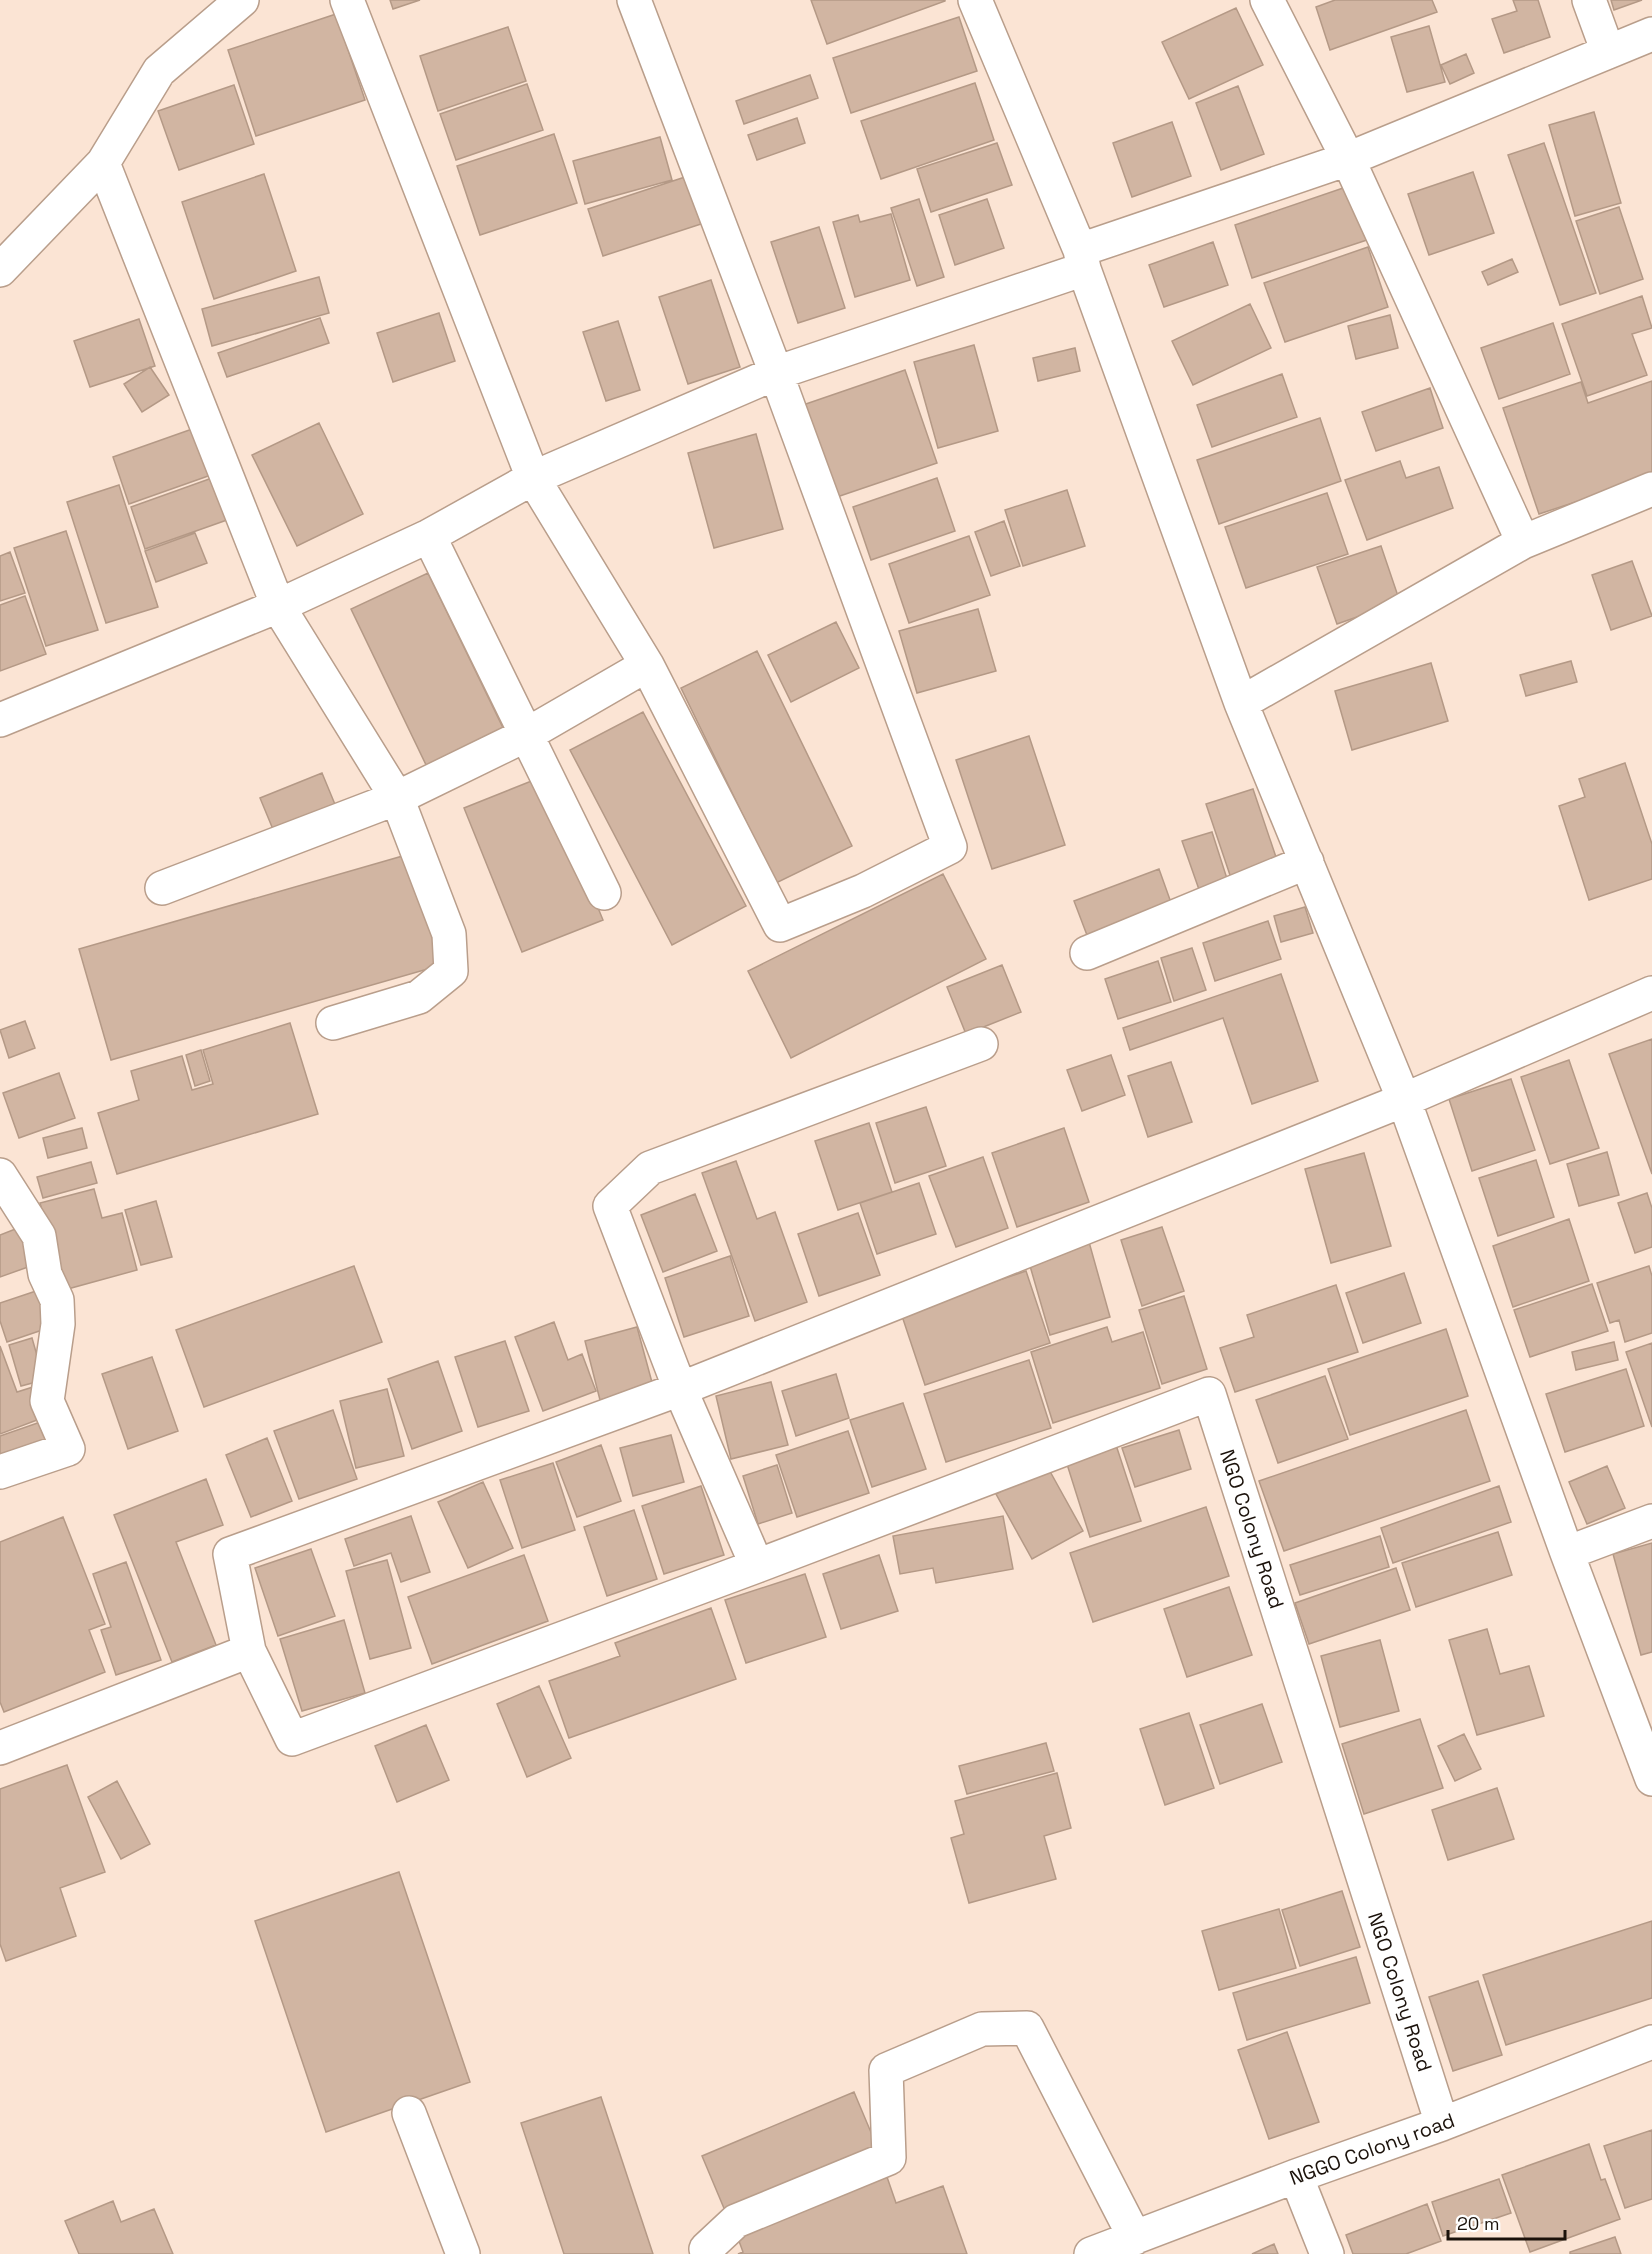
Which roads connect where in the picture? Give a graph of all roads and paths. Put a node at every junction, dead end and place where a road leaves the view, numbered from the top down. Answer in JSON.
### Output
{"nodes":[{"id":1,"x":242,"y":0,"type":"edge"},
{"id":2,"x":346,"y":0,"type":"edge"},
{"id":3,"x":634,"y":0,"type":"edge"},
{"id":4,"x":975,"y":0,"type":"edge"},
{"id":5,"x":1267,"y":0,"type":"edge"},
{"id":6,"x":1589,"y":0,"type":"edge"},
{"id":7,"x":1652,"y":33,"type":"edge"},
{"id":8,"x":1608,"y":52,"type":"junction"},
{"id":9,"x":1348,"y":159,"type":"junction"},
{"id":10,"x":103,"y":163,"type":"junction"},
{"id":11,"x":1082,"y":259,"type":"junction"},
{"id":12,"x":0,"y":270,"type":"edge"},
{"id":13,"x":776,"y":373,"type":"junction"},
{"id":14,"x":533,"y":478,"type":"junction"},
{"id":15,"x":1652,"y":489,"type":"edge"},
{"id":16,"x":429,"y":536,"type":"junction"},
{"id":17,"x":1523,"y":542,"type":"junction"},
{"id":18,"x":278,"y":606,"type":"junction"},
{"id":19,"x":647,"y":665,"type":"junction"},
{"id":20,"x":1241,"y":703,"type":"junction"},
{"id":21,"x":0,"y":720,"type":"edge"},
{"id":22,"x":526,"y":735,"type":"junction"},
{"id":23,"x":397,"y":798,"type":"junction"},
{"id":24,"x":1307,"y":862,"type":"junction"},
{"id":25,"x":162,"y":888,"type":"dead end"},
{"id":26,"x":604,"y":893,"type":"dead end"},
{"id":27,"x":1087,"y":953,"type":"dead end"},
{"id":28,"x":1652,"y":993,"type":"edge"},
{"id":29,"x":333,"y":1023,"type":"dead end"},
{"id":30,"x":981,"y":1044,"type":"dead end"},
{"id":31,"x":1404,"y":1100,"type":"junction"},
{"id":32,"x":0,"y":1175,"type":"edge"},
{"id":33,"x":680,"y":1389,"type":"junction"},
{"id":34,"x":0,"y":1472,"type":"edge"},
{"id":35,"x":1652,"y":1521,"type":"edge"},
{"id":36,"x":1567,"y":1553,"type":"junction"},
{"id":37,"x":757,"y":1566,"type":"junction"},
{"id":38,"x":249,"y":1652,"type":"junction"},
{"id":39,"x":0,"y":1748,"type":"edge"},
{"id":40,"x":1652,"y":1779,"type":"edge"},
{"id":41,"x":1652,"y":2042,"type":"edge"},
{"id":42,"x":409,"y":2113,"type":"dead end"},
{"id":43,"x":1442,"y":2124,"type":"junction"},
{"id":44,"x":1296,"y":2176,"type":"junction"},
{"id":45,"x":1135,"y":2238,"type":"junction"},
{"id":46,"x":463,"y":2254,"type":"edge"},
{"id":47,"x":708,"y":2254,"type":"edge"},
{"id":48,"x":1092,"y":2254,"type":"edge"},
{"id":49,"x":1327,"y":2254,"type":"edge"}],
"edges":[{"from":1,"to":10,"type":"street"},
{"from":2,"to":14,"type":"street"},
{"from":3,"to":13,"type":"street"},
{"from":4,"to":11,"type":"street"},
{"from":5,"to":9,"type":"street"},
{"from":6,"to":8,"type":"street"},
{"from":7,"to":8,"type":"street"},
{"from":8,"to":9,"type":"street"},
{"from":9,"to":11,"type":"street"},
{"from":9,"to":17,"type":"street"},
{"from":10,"to":12,"type":"street"},
{"from":10,"to":18,"type":"street"},
{"from":11,"to":13,"type":"street"},
{"from":11,"to":20,"type":"street"},
{"from":13,"to":14,"type":"street"},
{"from":13,"to":19,"type":"street"},
{"from":14,"to":16,"type":"street"},
{"from":14,"to":19,"type":"street"},
{"from":15,"to":17,"type":"street"},
{"from":16,"to":18,"type":"street"},
{"from":16,"to":22,"type":"street"},
{"from":17,"to":20,"type":"street"},
{"from":18,"to":21,"type":"street"},
{"from":18,"to":23,"type":"street"},
{"from":19,"to":22,"type":"street"},
{"from":20,"to":24,"type":"street"},
{"from":22,"to":23,"type":"street"},
{"from":22,"to":26,"type":"street"},
{"from":23,"to":25,"type":"street"},
{"from":23,"to":29,"type":"street"},
{"from":24,"to":27,"type":"street"},
{"from":24,"to":31,"type":"street"},
{"from":28,"to":31,"type":"street"},
{"from":30,"to":33,"type":"street"},
{"from":31,"to":33,"type":"street"},
{"from":31,"to":36,"type":"street"},
{"from":32,"to":34,"type":"street"},
{"from":33,"to":37,"type":"street"},
{"from":33,"to":38,"type":"street"},
{"from":35,"to":36,"type":"street"},
{"from":36,"to":40,"type":"street"},
{"from":37,"to":38,"type":"street"},
{"from":37,"to":43,"type":"street","name":"NGO Colony Road"},
{"from":38,"to":39,"type":"street"},
{"from":41,"to":43,"type":"street","name":"NGGO Colony road"},
{"from":42,"to":46,"type":"street"},
{"from":43,"to":44,"type":"street","name":"NGGO Colony road"},
{"from":44,"to":45,"type":"street","name":"NGGO Colony road"},
{"from":44,"to":49,"type":"street"},
{"from":45,"to":47,"type":"street"},
{"from":45,"to":48,"type":"street","name":"NGGO Colony road"}]}
